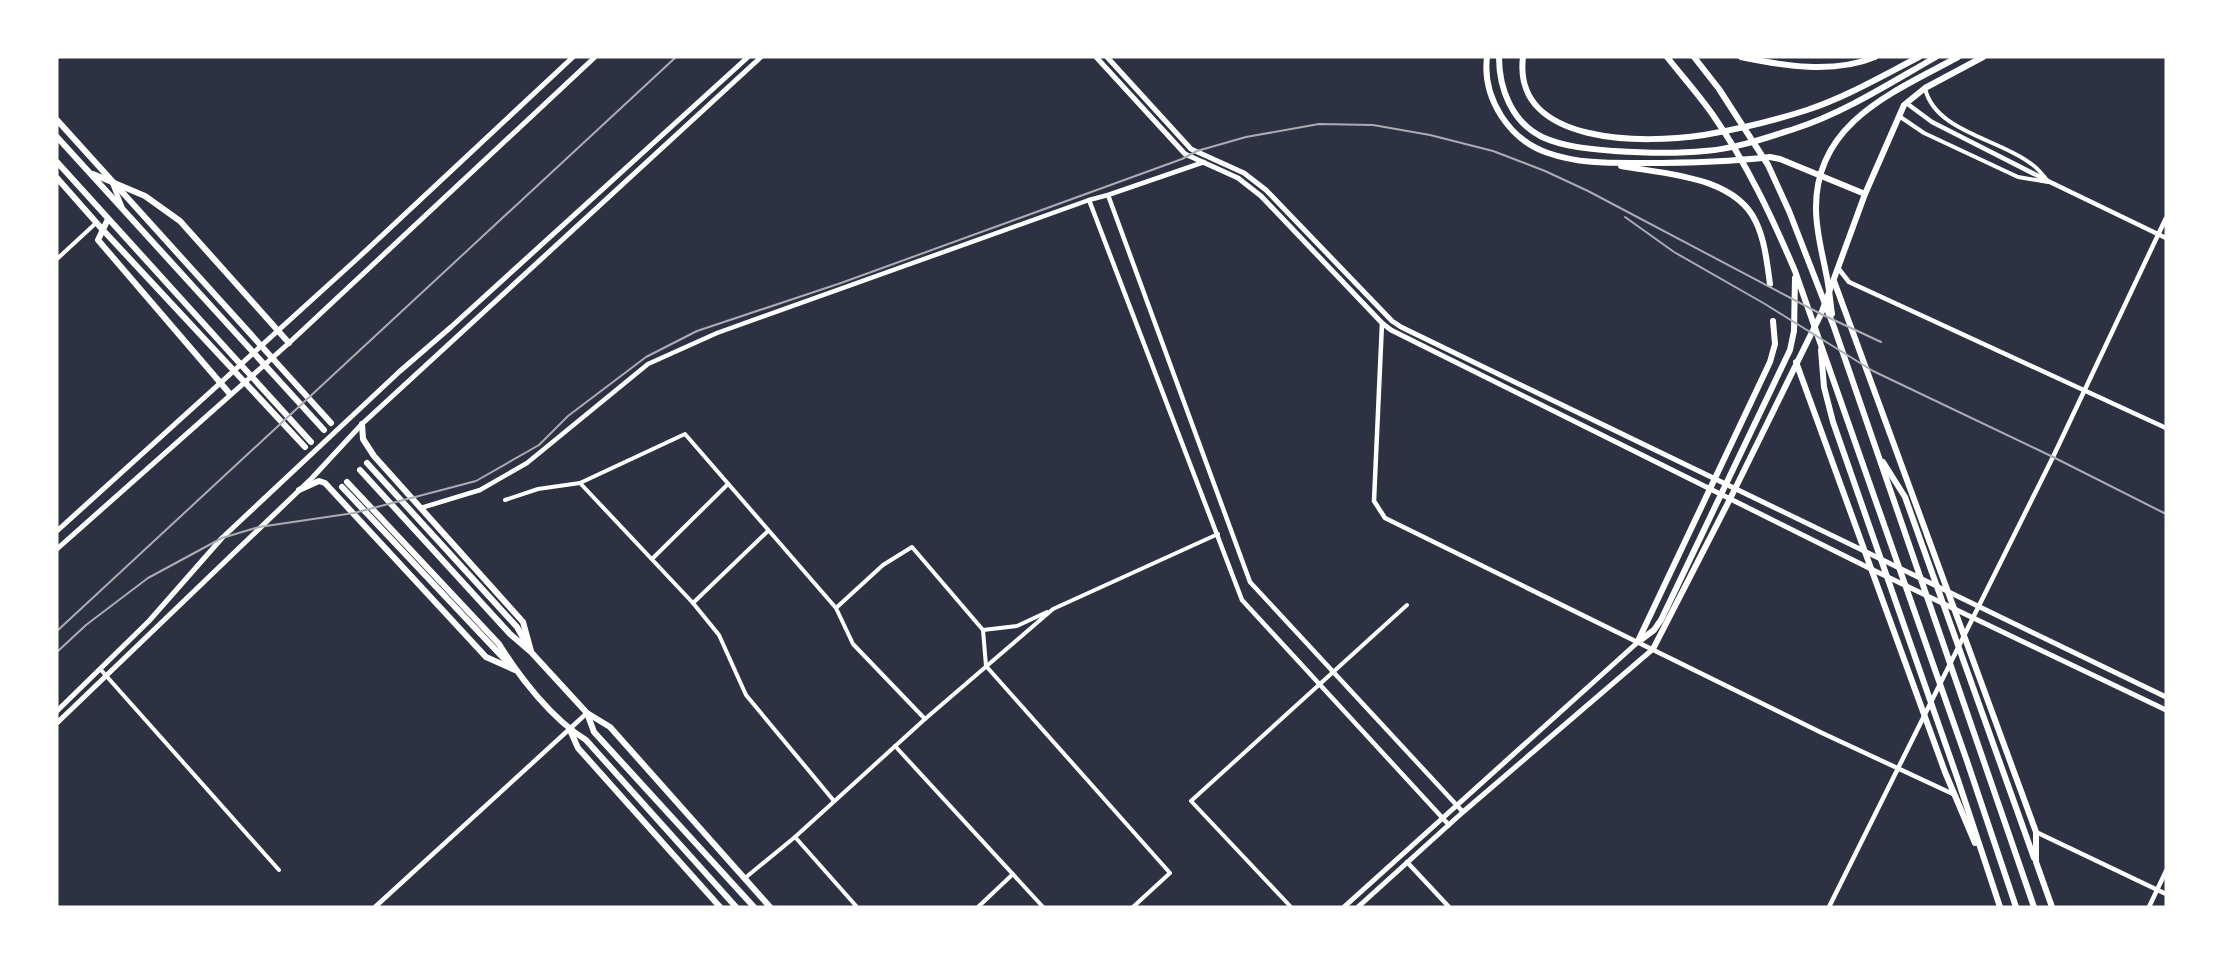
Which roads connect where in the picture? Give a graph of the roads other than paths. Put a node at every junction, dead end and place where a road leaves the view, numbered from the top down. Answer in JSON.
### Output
{"nodes":[{"id":1,"x":573,"y":57,"type":"edge"},
{"id":2,"x":595,"y":57,"type":"edge"},
{"id":3,"x":748,"y":57,"type":"edge"},
{"id":4,"x":761,"y":57,"type":"edge"},
{"id":5,"x":1096,"y":57,"type":"edge"},
{"id":6,"x":1107,"y":57,"type":"edge"},
{"id":7,"x":1487,"y":57,"type":"edge"},
{"id":8,"x":1499,"y":57,"type":"edge"},
{"id":9,"x":1522,"y":57,"type":"edge"},
{"id":10,"x":1666,"y":57,"type":"edge"},
{"id":11,"x":1694,"y":57,"type":"edge"},
{"id":12,"x":1740,"y":57,"type":"edge"},
{"id":13,"x":1875,"y":57,"type":"edge"},
{"id":14,"x":1918,"y":57,"type":"edge"},
{"id":15,"x":1936,"y":57,"type":"edge"},
{"id":16,"x":1958,"y":57,"type":"edge"},
{"id":17,"x":1983,"y":57,"type":"edge"},
{"id":18,"x":1925,"y":88,"type":"junction"},
{"id":19,"x":1909,"y":105,"type":"dead end"},
{"id":20,"x":1899,"y":116,"type":"junction"},
{"id":21,"x":57,"y":120,"type":"edge"},
{"id":22,"x":57,"y":137,"type":"edge"},
{"id":23,"x":57,"y":162,"type":"edge"},
{"id":24,"x":1204,"y":162,"type":"junction"},
{"id":25,"x":1606,"y":163,"type":"junction"},
{"id":26,"x":88,"y":172,"type":"junction"},
{"id":27,"x":57,"y":178,"type":"edge"},
{"id":28,"x":112,"y":182,"type":"junction"},
{"id":29,"x":2050,"y":182,"type":"junction"},
{"id":30,"x":1108,"y":195,"type":"junction"},
{"id":31,"x":1865,"y":195,"type":"junction"},
{"id":32,"x":1089,"y":200,"type":"junction"},
{"id":33,"x":124,"y":211,"type":"junction"},
{"id":34,"x":2166,"y":218,"type":"edge"},
{"id":35,"x":108,"y":219,"type":"junction"},
{"id":36,"x":96,"y":223,"type":"junction"},
{"id":37,"x":102,"y":230,"type":"junction"},
{"id":38,"x":2159,"y":234,"type":"junction"},
{"id":39,"x":2166,"y":238,"type":"edge"},
{"id":40,"x":57,"y":259,"type":"edge"},
{"id":41,"x":1838,"y":268,"type":"junction"},
{"id":42,"x":1795,"y":271,"type":"junction"},
{"id":43,"x":1833,"y":280,"type":"junction"},
{"id":44,"x":1770,"y":284,"type":"dead end"},
{"id":45,"x":1773,"y":321,"type":"dead end"},
{"id":46,"x":1382,"y":323,"type":"junction"},
{"id":47,"x":1834,"y":327,"type":"junction"},
{"id":48,"x":279,"y":331,"type":"junction"},
{"id":49,"x":1820,"y":341,"type":"junction"},
{"id":50,"x":289,"y":343,"type":"junction"},
{"id":51,"x":1796,"y":362,"type":"junction"},
{"id":52,"x":220,"y":384,"type":"junction"},
{"id":53,"x":2085,"y":391,"type":"junction"},
{"id":54,"x":230,"y":394,"type":"junction"},
{"id":55,"x":331,"y":423,"type":"dead end"},
{"id":56,"x":362,"y":424,"type":"junction"},
{"id":57,"x":2166,"y":428,"type":"edge"},
{"id":58,"x":324,"y":430,"type":"dead end"},
{"id":59,"x":310,"y":442,"type":"dead end"},
{"id":60,"x":305,"y":447,"type":"dead end"},
{"id":61,"x":1876,"y":452,"type":"junction"},
{"id":62,"x":367,"y":463,"type":"dead end"},
{"id":63,"x":360,"y":470,"type":"dead end"},
{"id":64,"x":1714,"y":479,"type":"junction"},
{"id":65,"x":580,"y":483,"type":"junction"},
{"id":66,"x":345,"y":484,"type":"dead end"},
{"id":67,"x":728,"y":484,"type":"junction"},
{"id":68,"x":1709,"y":489,"type":"junction"},
{"id":69,"x":1735,"y":489,"type":"junction"},
{"id":70,"x":299,"y":490,"type":"junction"},
{"id":71,"x":505,"y":500,"type":"dead end"},
{"id":72,"x":1730,"y":500,"type":"junction"},
{"id":73,"x":421,"y":508,"type":"junction"},
{"id":74,"x":57,"y":531,"type":"edge"},
{"id":75,"x":768,"y":531,"type":"junction"},
{"id":76,"x":1218,"y":534,"type":"junction"},
{"id":77,"x":57,"y":549,"type":"edge"},
{"id":78,"x":1865,"y":553,"type":"junction"},
{"id":79,"x":652,"y":559,"type":"junction"},
{"id":80,"x":1870,"y":569,"type":"junction"},
{"id":81,"x":1949,"y":594,"type":"junction"},
{"id":82,"x":693,"y":603,"type":"junction"},
{"id":83,"x":1407,"y":605,"type":"dead end"},
{"id":84,"x":1978,"y":607,"type":"junction"},
{"id":85,"x":836,"y":608,"type":"junction"},
{"id":86,"x":1955,"y":608,"type":"junction"},
{"id":87,"x":1053,"y":609,"type":"junction"},
{"id":88,"x":1973,"y":617,"type":"junction"},
{"id":89,"x":983,"y":630,"type":"junction"},
{"id":90,"x":1963,"y":637,"type":"junction"},
{"id":91,"x":1638,"y":642,"type":"junction"},
{"id":92,"x":1653,"y":649,"type":"junction"},
{"id":93,"x":531,"y":652,"type":"junction"},
{"id":94,"x":986,"y":666,"type":"junction"},
{"id":95,"x":101,"y":670,"type":"junction"},
{"id":96,"x":515,"y":670,"type":"junction"},
{"id":97,"x":1333,"y":673,"type":"junction"},
{"id":98,"x":107,"y":677,"type":"junction"},
{"id":99,"x":1320,"y":683,"type":"junction"},
{"id":100,"x":2166,"y":697,"type":"edge"},
{"id":101,"x":2166,"y":710,"type":"edge"},
{"id":102,"x":57,"y":711,"type":"edge"},
{"id":103,"x":587,"y":713,"type":"junction"},
{"id":104,"x":1925,"y":717,"type":"junction"},
{"id":105,"x":925,"y":719,"type":"junction"},
{"id":106,"x":57,"y":723,"type":"edge"},
{"id":107,"x":569,"y":730,"type":"junction"},
{"id":108,"x":895,"y":746,"type":"junction"},
{"id":109,"x":1898,"y":767,"type":"junction"},
{"id":110,"x":1953,"y":794,"type":"junction"},
{"id":111,"x":834,"y":801,"type":"junction"},
{"id":112,"x":1456,"y":805,"type":"junction"},
{"id":113,"x":1463,"y":812,"type":"junction"},
{"id":114,"x":1443,"y":818,"type":"junction"},
{"id":115,"x":1449,"y":825,"type":"junction"},
{"id":116,"x":2036,"y":832,"type":"junction"},
{"id":117,"x":795,"y":837,"type":"junction"},
{"id":118,"x":1407,"y":862,"type":"junction"},
{"id":119,"x":2036,"y":862,"type":"junction"},
{"id":120,"x":279,"y":870,"type":"dead end"},
{"id":121,"x":2166,"y":871,"type":"edge"},
{"id":122,"x":1013,"y":874,"type":"junction"},
{"id":123,"x":1989,"y":876,"type":"junction"},
{"id":124,"x":745,"y":878,"type":"junction"},
{"id":125,"x":2157,"y":890,"type":"junction"},
{"id":126,"x":2166,"y":894,"type":"edge"},
{"id":127,"x":375,"y":907,"type":"edge"},
{"id":128,"x":720,"y":907,"type":"edge"},
{"id":129,"x":736,"y":907,"type":"edge"},
{"id":130,"x":754,"y":907,"type":"edge"},
{"id":131,"x":770,"y":907,"type":"edge"},
{"id":132,"x":857,"y":907,"type":"edge"},
{"id":133,"x":978,"y":907,"type":"edge"},
{"id":134,"x":1043,"y":907,"type":"edge"},
{"id":135,"x":1132,"y":907,"type":"edge"},
{"id":136,"x":1291,"y":907,"type":"edge"},
{"id":137,"x":1344,"y":907,"type":"edge"},
{"id":138,"x":1358,"y":907,"type":"edge"},
{"id":139,"x":1449,"y":907,"type":"edge"},
{"id":140,"x":1829,"y":907,"type":"edge"},
{"id":141,"x":2000,"y":907,"type":"edge"},
{"id":142,"x":2016,"y":907,"type":"edge"},
{"id":143,"x":2034,"y":907,"type":"edge"},
{"id":144,"x":2052,"y":907,"type":"edge"},
{"id":145,"x":2149,"y":907,"type":"edge"}],
"edges":[{"from":1,"to":48,"type":"main road"},
{"from":2,"to":50,"type":"main road"},
{"from":3,"to":95,"type":"main road"},
{"from":4,"to":56,"type":"main road"},
{"from":5,"to":24,"type":"main road"},
{"from":6,"to":64,"type":"main road"},
{"from":7,"to":25,"type":"main road"},
{"from":8,"to":15,"type":"main road"},
{"from":9,"to":14,"type":"main road"},
{"from":10,"to":42,"type":"main road"},
{"from":11,"to":47,"type":"main road"},
{"from":12,"to":13,"type":"main road"},
{"from":16,"to":47,"type":"main road"},
{"from":17,"to":18,"type":"main road"},
{"from":18,"to":20,"type":"main road"},
{"from":18,"to":29,"type":"street"},
{"from":19,"to":29,"type":"street"},
{"from":20,"to":29,"type":"street"},
{"from":20,"to":31,"type":"main road"},
{"from":21,"to":28,"type":"main road"},
{"from":22,"to":26,"type":"main road"},
{"from":23,"to":35,"type":"main road"},
{"from":24,"to":30,"type":"street"},
{"from":24,"to":46,"type":"main road"},
{"from":25,"to":31,"type":"main road"},
{"from":25,"to":44,"type":"main road"},
{"from":26,"to":28,"type":"main road"},
{"from":26,"to":33,"type":"main road"},
{"from":27,"to":36,"type":"main road"},
{"from":28,"to":33,"type":"main road"},
{"from":28,"to":48,"type":"main road"},
{"from":28,"to":55,"type":"main road"},
{"from":29,"to":38,"type":"street"},
{"from":30,"to":32,"type":"street"},
{"from":30,"to":97,"type":"street"},
{"from":31,"to":41,"type":"main road"},
{"from":32,"to":73,"type":"street"},
{"from":32,"to":76,"type":"street"},
{"from":33,"to":58,"type":"main road"},
{"from":34,"to":38,"type":"street"},
{"from":35,"to":37,"type":"main road"},
{"from":35,"to":59,"type":"main road"},
{"from":36,"to":37,"type":"main road"},
{"from":36,"to":40,"type":"street"},
{"from":37,"to":52,"type":"main road"},
{"from":37,"to":60,"type":"main road"},
{"from":38,"to":39,"type":"street"},
{"from":38,"to":53,"type":"street"},
{"from":41,"to":43,"type":"main road"},
{"from":41,"to":53,"type":"street"},
{"from":42,"to":49,"type":"main road"},
{"from":42,"to":91,"type":"main road"},
{"from":43,"to":51,"type":"main road"},
{"from":43,"to":81,"type":"main road"},
{"from":45,"to":64,"type":"main road"},
{"from":46,"to":68,"type":"main road"},
{"from":46,"to":91,"type":"street"},
{"from":47,"to":61,"type":"main road"},
{"from":48,"to":50,"type":"main road"},
{"from":48,"to":52,"type":"main road"},
{"from":49,"to":123,"type":"main road"},
{"from":49,"to":142,"type":"main road"},
{"from":50,"to":54,"type":"main road"},
{"from":51,"to":69,"type":"main road"},
{"from":51,"to":78,"type":"main road"},
{"from":52,"to":54,"type":"main road"},
{"from":52,"to":74,"type":"main road"},
{"from":53,"to":57,"type":"street"},
{"from":53,"to":84,"type":"street"},
{"from":54,"to":77,"type":"main road"},
{"from":56,"to":70,"type":"main road"},
{"from":56,"to":73,"type":"main road"},
{"from":61,"to":119,"type":"main road"},
{"from":61,"to":143,"type":"main road"},
{"from":62,"to":93,"type":"main road"},
{"from":63,"to":93,"type":"main road"},
{"from":64,"to":68,"type":"main road"},
{"from":64,"to":69,"type":"main road"},
{"from":65,"to":67,"type":"street"},
{"from":65,"to":71,"type":"street"},
{"from":65,"to":79,"type":"street"},
{"from":66,"to":96,"type":"main road"},
{"from":67,"to":75,"type":"street"},
{"from":67,"to":79,"type":"street"},
{"from":68,"to":72,"type":"main road"},
{"from":68,"to":91,"type":"main road"},
{"from":69,"to":72,"type":"main road"},
{"from":69,"to":78,"type":"main road"},
{"from":70,"to":96,"type":"main road"},
{"from":70,"to":98,"type":"main road"},
{"from":72,"to":80,"type":"main road"},
{"from":72,"to":92,"type":"main road"},
{"from":73,"to":93,"type":"main road"},
{"from":75,"to":82,"type":"street"},
{"from":75,"to":85,"type":"street"},
{"from":76,"to":87,"type":"street"},
{"from":76,"to":99,"type":"street"},
{"from":78,"to":80,"type":"main road"},
{"from":78,"to":81,"type":"main road"},
{"from":79,"to":82,"type":"street"},
{"from":80,"to":86,"type":"main road"},
{"from":80,"to":104,"type":"main road"},
{"from":81,"to":84,"type":"main road"},
{"from":81,"to":86,"type":"main road"},
{"from":82,"to":111,"type":"street"},
{"from":83,"to":97,"type":"street"},
{"from":84,"to":88,"type":"street"},
{"from":84,"to":100,"type":"main road"},
{"from":85,"to":89,"type":"street"},
{"from":85,"to":105,"type":"street"},
{"from":86,"to":88,"type":"main road"},
{"from":86,"to":90,"type":"main road"},
{"from":87,"to":89,"type":"street"},
{"from":87,"to":94,"type":"street"},
{"from":88,"to":90,"type":"street"},
{"from":88,"to":101,"type":"main road"},
{"from":89,"to":94,"type":"street"},
{"from":90,"to":104,"type":"street"},
{"from":90,"to":116,"type":"main road"},
{"from":91,"to":92,"type":"street"},
{"from":91,"to":112,"type":"main road"},
{"from":92,"to":109,"type":"street"},
{"from":92,"to":113,"type":"main road"},
{"from":93,"to":103,"type":"main road"},
{"from":94,"to":105,"type":"street"},
{"from":94,"to":135,"type":"street"},
{"from":95,"to":98,"type":"street"},
{"from":95,"to":102,"type":"main road"},
{"from":96,"to":107,"type":"main road"},
{"from":97,"to":99,"type":"street"},
{"from":97,"to":112,"type":"street"},
{"from":98,"to":106,"type":"main road"},
{"from":98,"to":120,"type":"street"},
{"from":99,"to":114,"type":"street"},
{"from":99,"to":136,"type":"street"},
{"from":103,"to":107,"type":"street"},
{"from":103,"to":124,"type":"main road"},
{"from":103,"to":130,"type":"main road"},
{"from":104,"to":109,"type":"street"},
{"from":104,"to":110,"type":"main road"},
{"from":105,"to":108,"type":"street"},
{"from":107,"to":127,"type":"street"},
{"from":107,"to":128,"type":"main road"},
{"from":107,"to":129,"type":"main road"},
{"from":108,"to":111,"type":"street"},
{"from":108,"to":122,"type":"street"},
{"from":109,"to":110,"type":"street"},
{"from":109,"to":140,"type":"street"},
{"from":110,"to":123,"type":"main road"},
{"from":111,"to":117,"type":"street"},
{"from":112,"to":113,"type":"street"},
{"from":112,"to":114,"type":"main road"},
{"from":113,"to":115,"type":"main road"},
{"from":114,"to":115,"type":"street"},
{"from":114,"to":137,"type":"main road"},
{"from":115,"to":118,"type":"main road"},
{"from":116,"to":119,"type":"main road"},
{"from":116,"to":125,"type":"street"},
{"from":117,"to":124,"type":"street"},
{"from":117,"to":132,"type":"street"},
{"from":118,"to":138,"type":"main road"},
{"from":118,"to":139,"type":"street"},
{"from":119,"to":144,"type":"main road"},
{"from":121,"to":125,"type":"street"},
{"from":122,"to":133,"type":"street"},
{"from":122,"to":134,"type":"street"},
{"from":123,"to":141,"type":"main road"},
{"from":124,"to":131,"type":"main road"},
{"from":125,"to":126,"type":"street"},
{"from":125,"to":145,"type":"street"}]}
